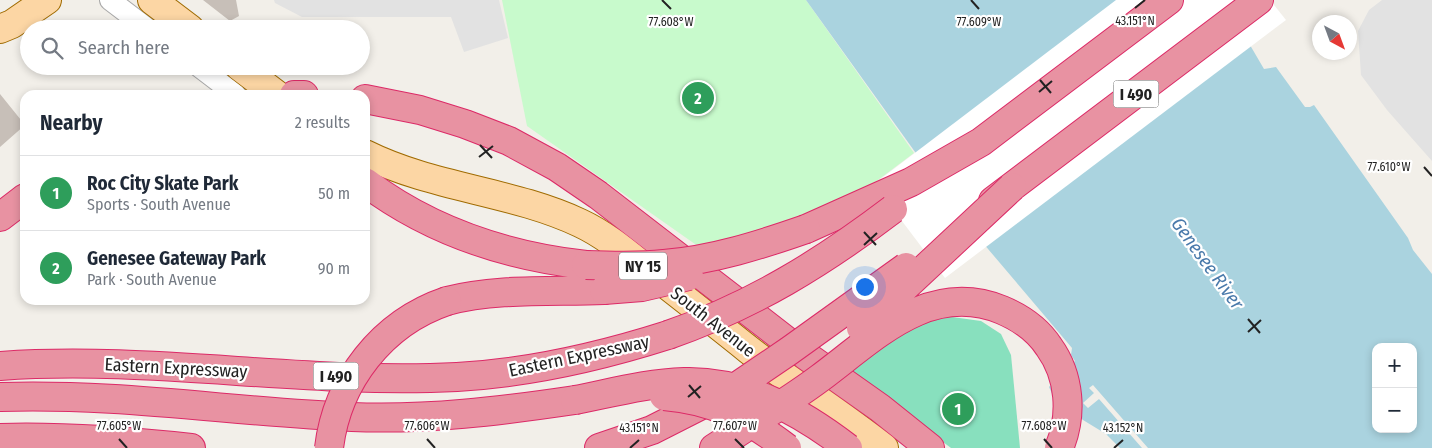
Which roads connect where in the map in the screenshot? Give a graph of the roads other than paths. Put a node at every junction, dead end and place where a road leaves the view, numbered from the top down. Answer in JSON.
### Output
{"nodes":[{"id":1,"x":47,"y":0,"type":"edge"},
{"id":2,"x":110,"y":0,"type":"edge"},
{"id":3,"x":152,"y":0,"type":"edge"},
{"id":4,"x":1168,"y":0,"type":"edge"},
{"id":5,"x":1259,"y":0,"type":"edge"},
{"id":6,"x":136,"y":20,"type":"edge"},
{"id":7,"x":178,"y":20,"type":"edge"},
{"id":8,"x":0,"y":30,"type":"edge"},
{"id":9,"x":210,"y":75,"type":"edge"},
{"id":10,"x":251,"y":75,"type":"edge"},
{"id":11,"x":230,"y":90,"type":"edge"},
{"id":12,"x":271,"y":90,"type":"edge"},
{"id":13,"x":370,"y":100,"type":"edge"},
{"id":14,"x":981,"y":142,"type":"junction"},
{"id":15,"x":370,"y":156,"type":"edge"},
{"id":16,"x":370,"y":185,"type":"edge"},
{"id":17,"x":1012,"y":187,"type":"junction"},
{"id":18,"x":20,"y":202,"type":"edge"},
{"id":19,"x":0,"y":216,"type":"edge"},
{"id":20,"x":806,"y":229,"type":"junction"},
{"id":21,"x":0,"y":366,"type":"edge"},
{"id":22,"x":0,"y":397,"type":"edge"},
{"id":23,"x":575,"y":400,"type":"junction"},
{"id":24,"x":744,"y":428,"type":"junction"},
{"id":25,"x":0,"y":438,"type":"edge"},
{"id":26,"x":191,"y":448,"type":"edge"},
{"id":27,"x":329,"y":448,"type":"edge"},
{"id":28,"x":599,"y":448,"type":"edge"},
{"id":29,"x":714,"y":448,"type":"edge"},
{"id":30,"x":787,"y":448,"type":"edge"},
{"id":31,"x":848,"y":448,"type":"edge"},
{"id":32,"x":884,"y":448,"type":"edge"},
{"id":33,"x":930,"y":448,"type":"edge"},
{"id":34,"x":1059,"y":448,"type":"edge"}],
"edges":[{"from":1,"to":8,"type":"main road"},
{"from":2,"to":6,"type":"street"},
{"from":3,"to":7,"type":"main road"},
{"from":4,"to":14,"type":"highway","number":"I 490"},
{"from":5,"to":17,"type":"highway","number":"I 490"},
{"from":9,"to":11,"type":"street"},
{"from":10,"to":12,"type":"main road"},
{"from":13,"to":33,"type":"highway"},
{"from":14,"to":20,"type":"highway"},
{"from":14,"to":21,"type":"highway","name":"Eastern Expressway","number":"I 490","bridge":true},
{"from":15,"to":32,"type":"main road","name":"South Avenue","number":"NY 15"},
{"from":16,"to":20,"type":"highway","bridge":true},
{"from":17,"to":24,"type":"highway","bridge":true},
{"from":17,"to":28,"type":"highway","number":"I 490","bridge":true},
{"from":18,"to":19,"type":"highway"},
{"from":20,"to":27,"type":"highway","bridge":true},
{"from":22,"to":23,"type":"highway"},
{"from":23,"to":30,"type":"highway","bridge":true},
{"from":23,"to":31,"type":"highway","bridge":true},
{"from":24,"to":29,"type":"highway"},
{"from":24,"to":34,"type":"highway","bridge":true},
{"from":25,"to":26,"type":"highway"}]}
